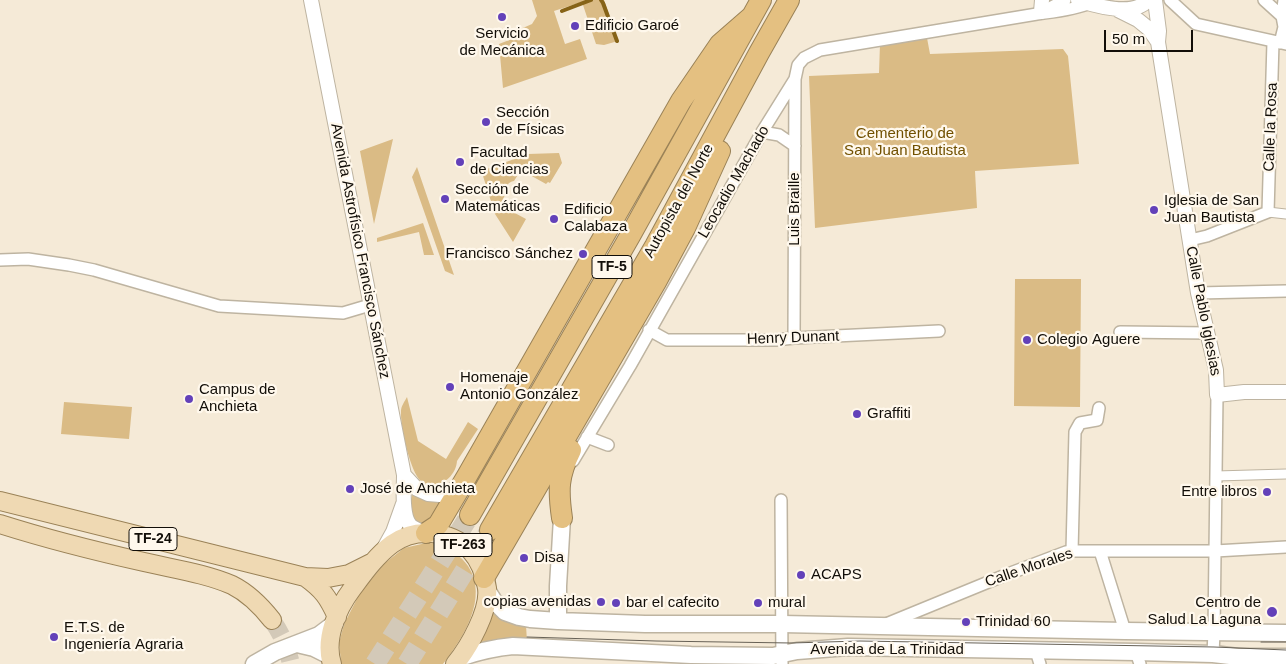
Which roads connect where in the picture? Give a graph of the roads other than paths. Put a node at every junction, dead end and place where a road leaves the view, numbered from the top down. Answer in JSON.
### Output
{"nodes":[{"id":1,"x":311,"y":0,"type":"edge"},
{"id":2,"x":789,"y":0,"type":"edge"},
{"id":3,"x":1065,"y":0,"type":"edge"},
{"id":4,"x":1148,"y":0,"type":"edge"},
{"id":5,"x":1155,"y":0,"type":"edge"},
{"id":6,"x":1170,"y":0,"type":"edge"},
{"id":7,"x":1264,"y":0,"type":"edge"},
{"id":8,"x":1284,"y":0,"type":"edge"},
{"id":9,"x":1090,"y":2,"type":"edge"},
{"id":10,"x":756,"y":8,"type":"edge"},
{"id":11,"x":1115,"y":8,"type":"junction"},
{"id":12,"x":1040,"y":9,"type":"edge"},
{"id":13,"x":1284,"y":18,"type":"edge"},
{"id":14,"x":1158,"y":42,"type":"junction"},
{"id":15,"x":1280,"y":43,"type":"edge"},
{"id":16,"x":795,"y":79,"type":"junction"},
{"id":17,"x":720,"y":126,"type":"junction"},
{"id":18,"x":762,"y":132,"type":"junction"},
{"id":19,"x":796,"y":146,"type":"junction"},
{"id":20,"x":1268,"y":212,"type":"junction"},
{"id":21,"x":1286,"y":214,"type":"edge"},
{"id":22,"x":1190,"y":240,"type":"junction"},
{"id":23,"x":0,"y":260,"type":"edge"},
{"id":24,"x":656,"y":282,"type":"junction"},
{"id":25,"x":1286,"y":291,"type":"edge"},
{"id":26,"x":1198,"y":293,"type":"junction"},
{"id":27,"x":370,"y":305,"type":"junction"},
{"id":28,"x":649,"y":330,"type":"junction"},
{"id":29,"x":939,"y":331,"type":"dead end"},
{"id":30,"x":1120,"y":332,"type":"dead end"},
{"id":31,"x":1208,"y":333,"type":"junction"},
{"id":32,"x":794,"y":338,"type":"junction"},
{"id":33,"x":1286,"y":392,"type":"edge"},
{"id":34,"x":1217,"y":395,"type":"junction"},
{"id":35,"x":1099,"y":408,"type":"dead end"},
{"id":36,"x":586,"y":437,"type":"junction"},
{"id":37,"x":608,"y":445,"type":"dead end"},
{"id":38,"x":1286,"y":474,"type":"edge"},
{"id":39,"x":404,"y":475,"type":"junction"},
{"id":40,"x":467,"y":476,"type":"junction"},
{"id":41,"x":1216,"y":476,"type":"junction"},
{"id":42,"x":781,"y":500,"type":"dead end"},
{"id":43,"x":0,"y":501,"type":"edge"},
{"id":44,"x":404,"y":503,"type":"junction"},
{"id":45,"x":470,"y":516,"type":"tunnel mouth"},
{"id":46,"x":562,"y":518,"type":"junction"},
{"id":47,"x":0,"y":524,"type":"edge"},
{"id":48,"x":490,"y":530,"type":"tunnel mouth"},
{"id":49,"x":426,"y":533,"type":"junction"},
{"id":50,"x":1286,"y":547,"type":"edge"},
{"id":51,"x":1072,"y":551,"type":"junction"},
{"id":52,"x":1100,"y":551,"type":"junction"},
{"id":53,"x":1215,"y":551,"type":"junction"},
{"id":54,"x":376,"y":559,"type":"junction"},
{"id":55,"x":305,"y":577,"type":"junction"},
{"id":56,"x":486,"y":584,"type":"junction"},
{"id":57,"x":272,"y":620,"type":"tunnel mouth"},
{"id":58,"x":336,"y":620,"type":"junction"},
{"id":59,"x":558,"y":621,"type":"junction"},
{"id":60,"x":782,"y":624,"type":"junction"},
{"id":61,"x":880,"y":626,"type":"junction"},
{"id":62,"x":1125,"y":631,"type":"junction"},
{"id":63,"x":1214,"y":632,"type":"junction"},
{"id":64,"x":1286,"y":633,"type":"edge"},
{"id":65,"x":297,"y":644,"type":"junction"},
{"id":66,"x":782,"y":653,"type":"edge"},
{"id":67,"x":1213,"y":654,"type":"junction"},
{"id":68,"x":1038,"y":657,"type":"edge"},
{"id":69,"x":1286,"y":657,"type":"edge"},
{"id":70,"x":1138,"y":658,"type":"edge"},
{"id":71,"x":331,"y":660,"type":"edge"},
{"id":72,"x":457,"y":661,"type":"edge"},
{"id":73,"x":254,"y":664,"type":"edge"}],
"edges":[{"from":1,"to":27,"type":"street","name":"Avenida Astrofísico Francisco Sánchez"},
{"from":2,"to":17,"type":"highway","name":"Autopista del Norte","number":"TF-5"},
{"from":3,"to":12,"type":"street","name":"Leocadio Machado"},
{"from":4,"to":11,"type":"street"},
{"from":5,"to":14,"type":"street","name":"Calle Pablo Iglesias"},
{"from":6,"to":15,"type":"street"},
{"from":7,"to":13,"type":"street"},
{"from":8,"to":13,"type":"street","name":"Calle la Rosa"},
{"from":9,"to":11,"type":"street"},
{"from":9,"to":12,"type":"street","name":"Leocadio Machado"},
{"from":10,"to":40,"type":"highway"},
{"from":10,"to":45,"type":"highway","name":"Autopista del Norte","number":"TF-5"},
{"from":11,"to":14,"type":"street"},
{"from":12,"to":16,"type":"street","name":"Leocadio Machado"},
{"from":13,"to":15,"type":"street","name":"Calle la Rosa"},
{"from":14,"to":22,"type":"street","name":"Calle Pablo Iglesias"},
{"from":15,"to":20,"type":"street","name":"Calle la Rosa"},
{"from":16,"to":18,"type":"street","name":"Leocadio Machado"},
{"from":16,"to":19,"type":"street","name":"Luis Braille"},
{"from":17,"to":24,"type":"highway"},
{"from":17,"to":48,"type":"highway","name":"Autopista del Norte","number":"TF-5"},
{"from":18,"to":19,"type":"street"},
{"from":18,"to":28,"type":"street","name":"Leocadio Machado"},
{"from":19,"to":32,"type":"street","name":"Luis Braille"},
{"from":20,"to":21,"type":"street"},
{"from":20,"to":22,"type":"street"},
{"from":22,"to":26,"type":"street","name":"Calle Pablo Iglesias"},
{"from":23,"to":27,"type":"street"},
{"from":24,"to":46,"type":"highway"},
{"from":24,"to":56,"type":"highway"},
{"from":25,"to":26,"type":"street"},
{"from":26,"to":31,"type":"street","name":"Calle Pablo Iglesias"},
{"from":27,"to":39,"type":"street","name":"Avenida Astrofísico Francisco Sánchez"},
{"from":28,"to":32,"type":"street","name":"Henry Dunant"},
{"from":28,"to":36,"type":"street","name":"Leocadio Machado"},
{"from":29,"to":32,"type":"street","name":"Henry Dunant"},
{"from":30,"to":31,"type":"street"},
{"from":31,"to":34,"type":"street","name":"Calle Pablo Iglesias"},
{"from":33,"to":34,"type":"street"},
{"from":34,"to":41,"type":"street","name":"Calle Pablo Iglesias"},
{"from":35,"to":51,"type":"street"},
{"from":36,"to":37,"type":"street"},
{"from":36,"to":46,"type":"street","name":"Leocadio Machado"},
{"from":38,"to":41,"type":"street"},
{"from":39,"to":40,"type":"street"},
{"from":39,"to":44,"type":"street","name":"Avenida Astrofísico Francisco Sánchez"},
{"from":40,"to":49,"type":"highway"},
{"from":41,"to":53,"type":"street","name":"Calle Pablo Iglesias"},
{"from":42,"to":60,"type":"street"},
{"from":43,"to":55,"type":"main road","number":"TF-24"},
{"from":44,"to":49,"type":"street","name":"Avenida Astrofísico Francisco Sánchez"},
{"from":44,"to":54,"type":"street","name":"Avenida Astrofísico Francisco Sánchez"},
{"from":46,"to":59,"type":"main road"},
{"from":47,"to":57,"type":"main road"},
{"from":49,"to":54,"type":"main road","number":"TF-263"},
{"from":49,"to":56,"type":"main road","number":"TF-263"},
{"from":50,"to":53,"type":"street","name":"Calle Morales"},
{"from":51,"to":52,"type":"street","name":"Calle Morales"},
{"from":51,"to":61,"type":"street","name":"Calle Morales"},
{"from":52,"to":53,"type":"street","name":"Calle Morales"},
{"from":52,"to":62,"type":"street"},
{"from":53,"to":63,"type":"street","name":"Calle Pablo Iglesias"},
{"from":54,"to":55,"type":"main road","number":"TF-24"},
{"from":54,"to":58,"type":"main road","number":"TF-263"},
{"from":55,"to":58,"type":"main road","number":"TF-24"},
{"from":56,"to":59,"type":"main road","name":"Avenida de La Trinidad"},
{"from":56,"to":72,"type":"main road"},
{"from":58,"to":65,"type":"main road","number":"TF-263"},
{"from":58,"to":71,"type":"main road","number":"TF-263"},
{"from":59,"to":60,"type":"main road","name":"Avenida de La Trinidad"},
{"from":60,"to":61,"type":"main road","name":"Avenida de La Trinidad"},
{"from":60,"to":66,"type":"street"},
{"from":61,"to":62,"type":"main road","name":"Avenida de La Trinidad"},
{"from":62,"to":63,"type":"main road","name":"Avenida de La Trinidad"},
{"from":63,"to":64,"type":"main road","name":"Avenida de La Trinidad"},
{"from":63,"to":67,"type":"street","name":"Calle Pablo Iglesias"},
{"from":65,"to":71,"type":"main road","number":"TF-263"},
{"from":65,"to":73,"type":"main road","number":"TF-263"},
{"from":66,"to":68,"type":"main road","name":"Avenida de La Trinidad"},
{"from":66,"to":72,"type":"main road","name":"Avenida de La Trinidad"},
{"from":67,"to":69,"type":"main road","name":"Avenida de La Trinidad"},
{"from":67,"to":70,"type":"main road","name":"Avenida de La Trinidad"},
{"from":68,"to":70,"type":"main road","name":"Avenida de La Trinidad"}]}
